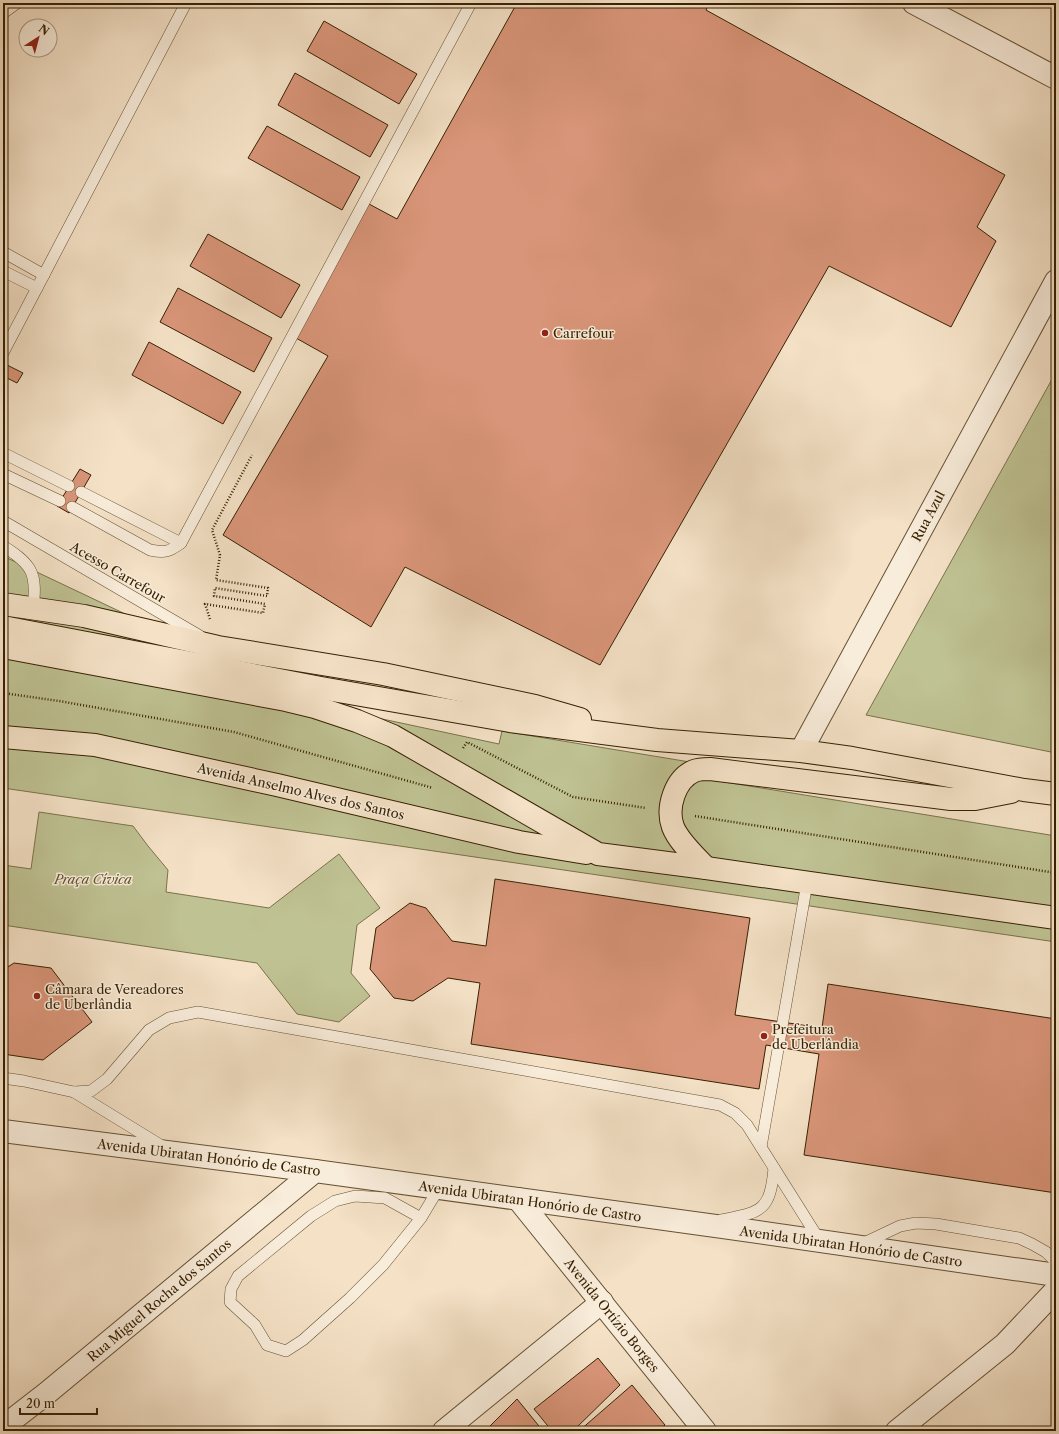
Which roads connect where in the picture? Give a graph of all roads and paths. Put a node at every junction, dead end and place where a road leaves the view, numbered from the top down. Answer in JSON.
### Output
{"nodes":[{"id":1,"x":17,"y":3,"type":"edge"},
{"id":2,"x":186,"y":3,"type":"edge"},
{"id":3,"x":471,"y":3,"type":"edge"},
{"id":4,"x":914,"y":3,"type":"edge"},
{"id":5,"x":3,"y":13,"type":"edge"},
{"id":6,"x":1056,"y":78,"type":"edge"},
{"id":7,"x":3,"y":252,"type":"edge"},
{"id":8,"x":3,"y":273,"type":"edge"},
{"id":9,"x":44,"y":275,"type":"junction"},
{"id":10,"x":1056,"y":281,"type":"edge"},
{"id":11,"x":37,"y":288,"type":"junction"},
{"id":12,"x":3,"y":353,"type":"edge"},
{"id":13,"x":3,"y":453,"type":"edge"},
{"id":14,"x":3,"y":474,"type":"edge"},
{"id":15,"x":69,"y":486,"type":"dead end"},
{"id":16,"x":81,"y":492,"type":"dead end"},
{"id":17,"x":60,"y":501,"type":"dead end"},
{"id":18,"x":72,"y":507,"type":"dead end"},
{"id":19,"x":3,"y":521,"type":"edge"},
{"id":20,"x":181,"y":543,"type":"junction"},
{"id":21,"x":3,"y":546,"type":"edge"},
{"id":22,"x":220,"y":555,"type":"dead end"},
{"id":23,"x":3,"y":604,"type":"edge"},
{"id":24,"x":205,"y":604,"type":"dead end"},
{"id":25,"x":33,"y":609,"type":"junction"},
{"id":26,"x":3,"y":627,"type":"edge"},
{"id":27,"x":3,"y":647,"type":"edge"},
{"id":28,"x":218,"y":647,"type":"junction"},
{"id":29,"x":3,"y":737,"type":"edge"},
{"id":30,"x":657,"y":740,"type":"junction"},
{"id":31,"x":801,"y":751,"type":"junction"},
{"id":32,"x":1024,"y":790,"type":"junction"},
{"id":33,"x":1056,"y":794,"type":"edge"},
{"id":34,"x":598,"y":854,"type":"junction"},
{"id":35,"x":706,"y":868,"type":"junction"},
{"id":36,"x":807,"y":883,"type":"junction"},
{"id":37,"x":1056,"y":918,"type":"edge"},
{"id":38,"x":3,"y":1078,"type":"edge"},
{"id":39,"x":74,"y":1092,"type":"junction"},
{"id":40,"x":3,"y":1131,"type":"edge"},
{"id":41,"x":761,"y":1147,"type":"junction"},
{"id":42,"x":172,"y":1152,"type":"junction"},
{"id":43,"x":774,"y":1168,"type":"junction"},
{"id":44,"x":315,"y":1171,"type":"junction"},
{"id":45,"x":439,"y":1188,"type":"junction"},
{"id":46,"x":518,"y":1199,"type":"junction"},
{"id":47,"x":421,"y":1218,"type":"junction"},
{"id":48,"x":703,"y":1224,"type":"junction"},
{"id":49,"x":820,"y":1242,"type":"junction"},
{"id":50,"x":856,"y":1247,"type":"junction"},
{"id":51,"x":1056,"y":1262,"type":"edge"},
{"id":52,"x":1056,"y":1275,"type":"edge"},
{"id":53,"x":1056,"y":1290,"type":"edge"},
{"id":54,"x":602,"y":1302,"type":"junction"},
{"id":55,"x":3,"y":1427,"type":"edge"},
{"id":56,"x":444,"y":1431,"type":"edge"},
{"id":57,"x":705,"y":1431,"type":"edge"},
{"id":58,"x":897,"y":1431,"type":"edge"}],
"edges":[{"from":1,"to":5,"type":"lane"},
{"from":2,"to":9,"type":"lane"},
{"from":3,"to":20,"type":"lane"},
{"from":4,"to":6,"type":"street"},
{"from":7,"to":9,"type":"lane"},
{"from":8,"to":11,"type":"lane"},
{"from":9,"to":11,"type":"lane"},
{"from":10,"to":31,"type":"street","name":"Rua Azul"},
{"from":11,"to":12,"type":"lane"},
{"from":13,"to":15,"type":"lane"},
{"from":14,"to":17,"type":"lane"},
{"from":16,"to":20,"type":"lane"},
{"from":18,"to":20,"type":"lane"},
{"from":19,"to":28,"type":"lane","name":"Acesso Carrefour"},
{"from":21,"to":25,"type":"lane"},
{"from":22,"to":24,"type":"path"},
{"from":23,"to":25,"type":"main road"},
{"from":25,"to":28,"type":"main road"},
{"from":26,"to":30,"type":"main road"},
{"from":27,"to":34,"type":"main road"},
{"from":28,"to":30,"type":"main road"},
{"from":29,"to":34,"type":"main road","name":"Avenida Anselmo Alves dos Santos"},
{"from":30,"to":31,"type":"main road"},
{"from":31,"to":32,"type":"main road"},
{"from":32,"to":33,"type":"main road"},
{"from":32,"to":35,"type":"main road"},
{"from":34,"to":35,"type":"main road","name":"Avenida Anselmo Alves dos Santos"},
{"from":35,"to":36,"type":"main road","name":"Avenida Anselmo Alves dos Santos"},
{"from":36,"to":37,"type":"main road","name":"Avenida Anselmo Alves dos Santos"},
{"from":36,"to":41,"type":"lane"},
{"from":38,"to":39,"type":"lane"},
{"from":39,"to":41,"type":"lane"},
{"from":39,"to":42,"type":"lane"},
{"from":40,"to":42,"type":"street","name":"Avenida Ubiratan Honório de Castro"},
{"from":41,"to":43,"type":"lane"},
{"from":42,"to":44,"type":"street","name":"Avenida Ubiratan Honório de Castro"},
{"from":43,"to":48,"type":"lane"},
{"from":43,"to":49,"type":"lane"},
{"from":44,"to":45,"type":"street","name":"Avenida Ubiratan Honório de Castro"},
{"from":44,"to":55,"type":"street","name":"Rua Miguel Rocha dos Santos"},
{"from":45,"to":46,"type":"street","name":"Avenida Ubiratan Honório de Castro"},
{"from":45,"to":47,"type":"lane"},
{"from":46,"to":48,"type":"street","name":"Avenida Ubiratan Honório de Castro"},
{"from":46,"to":54,"type":"street","name":"Avenida Ortízio Borges"},
{"from":47,"to":47,"type":"lane"},
{"from":48,"to":49,"type":"street","name":"Avenida Ubiratan Honório de Castro"},
{"from":49,"to":50,"type":"street","name":"Avenida Ubiratan Honório de Castro"},
{"from":50,"to":51,"type":"lane"},
{"from":50,"to":52,"type":"street","name":"Avenida Ubiratan Honório de Castro"},
{"from":53,"to":58,"type":"street"},
{"from":54,"to":56,"type":"street"},
{"from":54,"to":57,"type":"street","name":"Avenida Ortízio Borges"}]}
